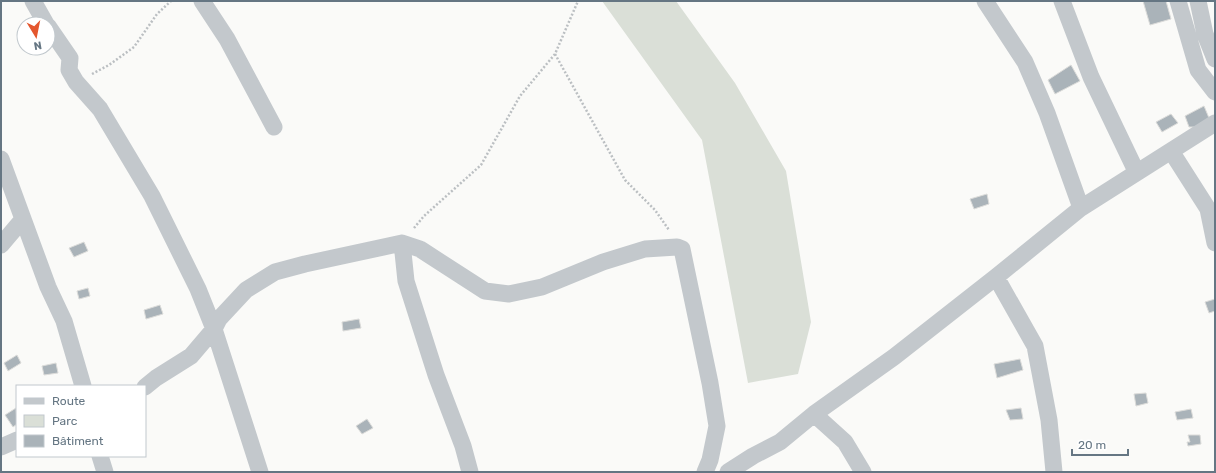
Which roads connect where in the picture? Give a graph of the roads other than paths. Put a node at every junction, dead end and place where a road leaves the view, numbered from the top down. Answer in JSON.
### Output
{"nodes":[{"id":1,"x":33,"y":1,"type":"edge"},
{"id":2,"x":202,"y":1,"type":"edge"},
{"id":3,"x":985,"y":1,"type":"edge"},
{"id":4,"x":1062,"y":1,"type":"edge"},
{"id":5,"x":1178,"y":1,"type":"edge"},
{"id":6,"x":1198,"y":1,"type":"edge"},
{"id":7,"x":41,"y":16,"type":"edge"},
{"id":8,"x":56,"y":38,"type":"edge"},
{"id":9,"x":1215,"y":59,"type":"edge"},
{"id":10,"x":1215,"y":92,"type":"edge"},
{"id":11,"x":1215,"y":123,"type":"edge"},
{"id":12,"x":274,"y":127,"type":"dead end"},
{"id":13,"x":1171,"y":151,"type":"junction"},
{"id":14,"x":1,"y":159,"type":"edge"},
{"id":15,"x":1136,"y":171,"type":"junction"},
{"id":16,"x":1081,"y":208,"type":"junction"},
{"id":17,"x":22,"y":218,"type":"junction"},
{"id":18,"x":402,"y":243,"type":"junction"},
{"id":19,"x":1215,"y":243,"type":"edge"},
{"id":20,"x":1,"y":245,"type":"edge"},
{"id":21,"x":996,"y":277,"type":"junction"},
{"id":22,"x":214,"y":329,"type":"junction"},
{"id":23,"x":82,"y":385,"type":"edge"},
{"id":24,"x":146,"y":386,"type":"edge"},
{"id":25,"x":814,"y":414,"type":"junction"},
{"id":26,"x":16,"y":440,"type":"edge"},
{"id":27,"x":1,"y":447,"type":"edge"},
{"id":28,"x":100,"y":457,"type":"edge"},
{"id":29,"x":105,"y":472,"type":"edge"},
{"id":30,"x":260,"y":472,"type":"edge"},
{"id":31,"x":470,"y":472,"type":"edge"},
{"id":32,"x":705,"y":472,"type":"edge"},
{"id":33,"x":728,"y":472,"type":"edge"},
{"id":34,"x":863,"y":472,"type":"edge"},
{"id":35,"x":1054,"y":472,"type":"edge"}],
"edges":[{"from":1,"to":7,"type":"street"},
{"from":2,"to":12,"type":"street"},
{"from":3,"to":16,"type":"street"},
{"from":4,"to":15,"type":"street"},
{"from":5,"to":10,"type":"street"},
{"from":6,"to":9,"type":"street"},
{"from":8,"to":22,"type":"street"},
{"from":11,"to":13,"type":"street"},
{"from":13,"to":15,"type":"street"},
{"from":13,"to":19,"type":"street"},
{"from":14,"to":17,"type":"street"},
{"from":15,"to":16,"type":"street"},
{"from":16,"to":21,"type":"street"},
{"from":17,"to":20,"type":"street"},
{"from":17,"to":23,"type":"street"},
{"from":18,"to":22,"type":"street"},
{"from":18,"to":31,"type":"street"},
{"from":18,"to":32,"type":"street"},
{"from":21,"to":25,"type":"street"},
{"from":21,"to":35,"type":"street"},
{"from":22,"to":24,"type":"street"},
{"from":22,"to":30,"type":"street"},
{"from":25,"to":33,"type":"street"},
{"from":25,"to":34,"type":"street"},
{"from":26,"to":27,"type":"street"},
{"from":28,"to":29,"type":"street"}]}
